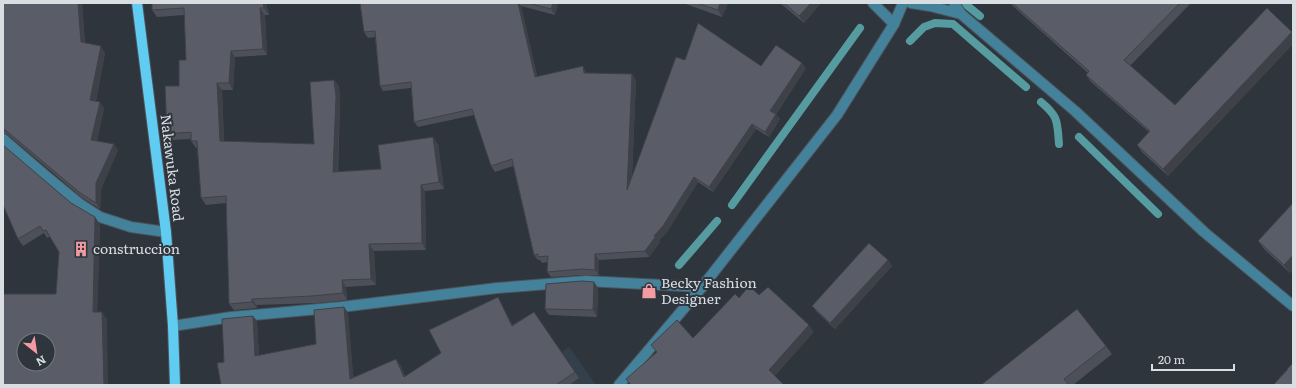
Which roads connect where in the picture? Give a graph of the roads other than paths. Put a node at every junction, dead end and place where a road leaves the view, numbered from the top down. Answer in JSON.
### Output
{"nodes":[{"id":1,"x":137,"y":3,"type":"edge"},
{"id":2,"x":873,"y":3,"type":"edge"},
{"id":3,"x":903,"y":3,"type":"edge"},
{"id":4,"x":911,"y":3,"type":"edge"},
{"id":5,"x":954,"y":3,"type":"edge"},
{"id":6,"x":961,"y":14,"type":"junction"},
{"id":7,"x":894,"y":24,"type":"junction"},
{"id":8,"x":3,"y":139,"type":"edge"},
{"id":9,"x":166,"y":232,"type":"junction"},
{"id":10,"x":702,"y":287,"type":"junction"},
{"id":11,"x":1293,"y":306,"type":"edge"},
{"id":12,"x":173,"y":326,"type":"junction"},
{"id":13,"x":175,"y":385,"type":"edge"},
{"id":14,"x":619,"y":385,"type":"edge"}],
"edges":[{"from":1,"to":9,"type":"main road","name":"Nakawuka Road"},
{"from":2,"to":7,"type":"street"},
{"from":3,"to":7,"type":"street"},
{"from":4,"to":6,"type":"street"},
{"from":5,"to":6,"type":"street"},
{"from":6,"to":11,"type":"street"},
{"from":7,"to":10,"type":"street"},
{"from":8,"to":9,"type":"street"},
{"from":9,"to":12,"type":"main road","name":"Nakawuka Road"},
{"from":10,"to":12,"type":"street"},
{"from":10,"to":14,"type":"street"},
{"from":12,"to":13,"type":"main road","name":"Nakawuka Road"}]}
